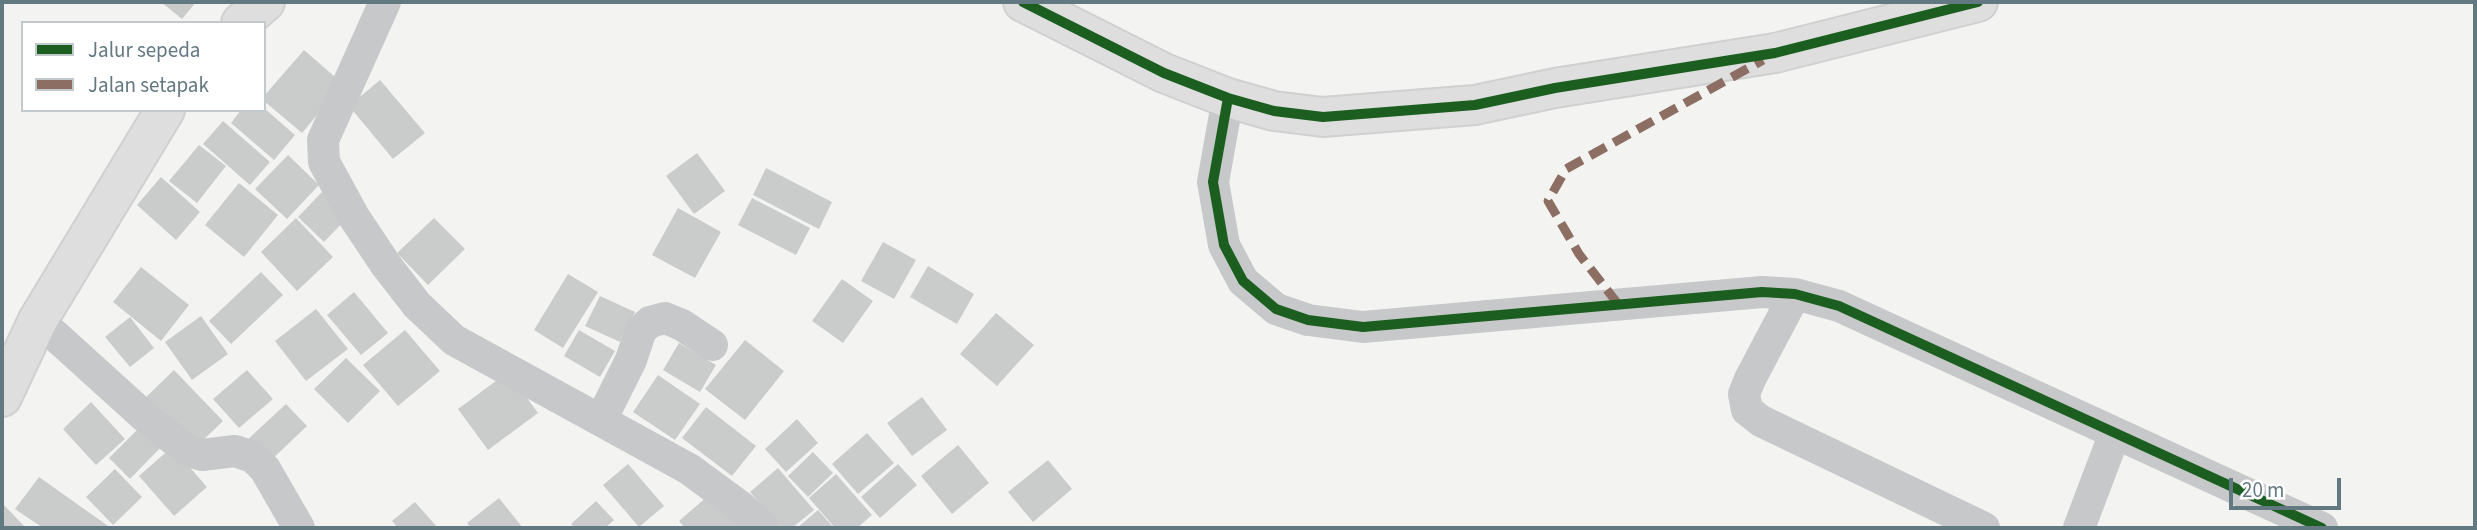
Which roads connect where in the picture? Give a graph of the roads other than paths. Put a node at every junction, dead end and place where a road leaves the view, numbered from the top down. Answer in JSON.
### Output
{"nodes":[{"id":1,"x":265,"y":2,"type":"edge"},
{"id":2,"x":385,"y":2,"type":"edge"},
{"id":3,"x":1023,"y":2,"type":"edge"},
{"id":4,"x":1978,"y":2,"type":"edge"},
{"id":5,"x":243,"y":21,"type":"edge"},
{"id":6,"x":1228,"y":99,"type":"junction"},
{"id":7,"x":164,"y":112,"type":"edge"},
{"id":8,"x":1795,"y":294,"type":"junction"},
{"id":9,"x":38,"y":320,"type":"junction"},
{"id":10,"x":712,"y":345,"type":"dead end"},
{"id":11,"x":4,"y":387,"type":"edge"},
{"id":12,"x":601,"y":420,"type":"junction"},
{"id":13,"x":2115,"y":433,"type":"junction"},
{"id":14,"x":299,"y":528,"type":"edge"},
{"id":15,"x":763,"y":528,"type":"edge"},
{"id":16,"x":1984,"y":528,"type":"edge"},
{"id":17,"x":2079,"y":528,"type":"edge"},
{"id":18,"x":2322,"y":528,"type":"edge"}],
"edges":[{"from":1,"to":5,"type":"street"},
{"from":2,"to":12,"type":"street"},
{"from":3,"to":6,"type":"street"},
{"from":4,"to":6,"type":"street"},
{"from":6,"to":8,"type":"street"},
{"from":7,"to":9,"type":"street"},
{"from":8,"to":13,"type":"street"},
{"from":8,"to":16,"type":"street"},
{"from":9,"to":11,"type":"street"},
{"from":9,"to":14,"type":"street"},
{"from":10,"to":12,"type":"street"},
{"from":12,"to":15,"type":"street"},
{"from":13,"to":17,"type":"street"},
{"from":13,"to":18,"type":"street"}]}
